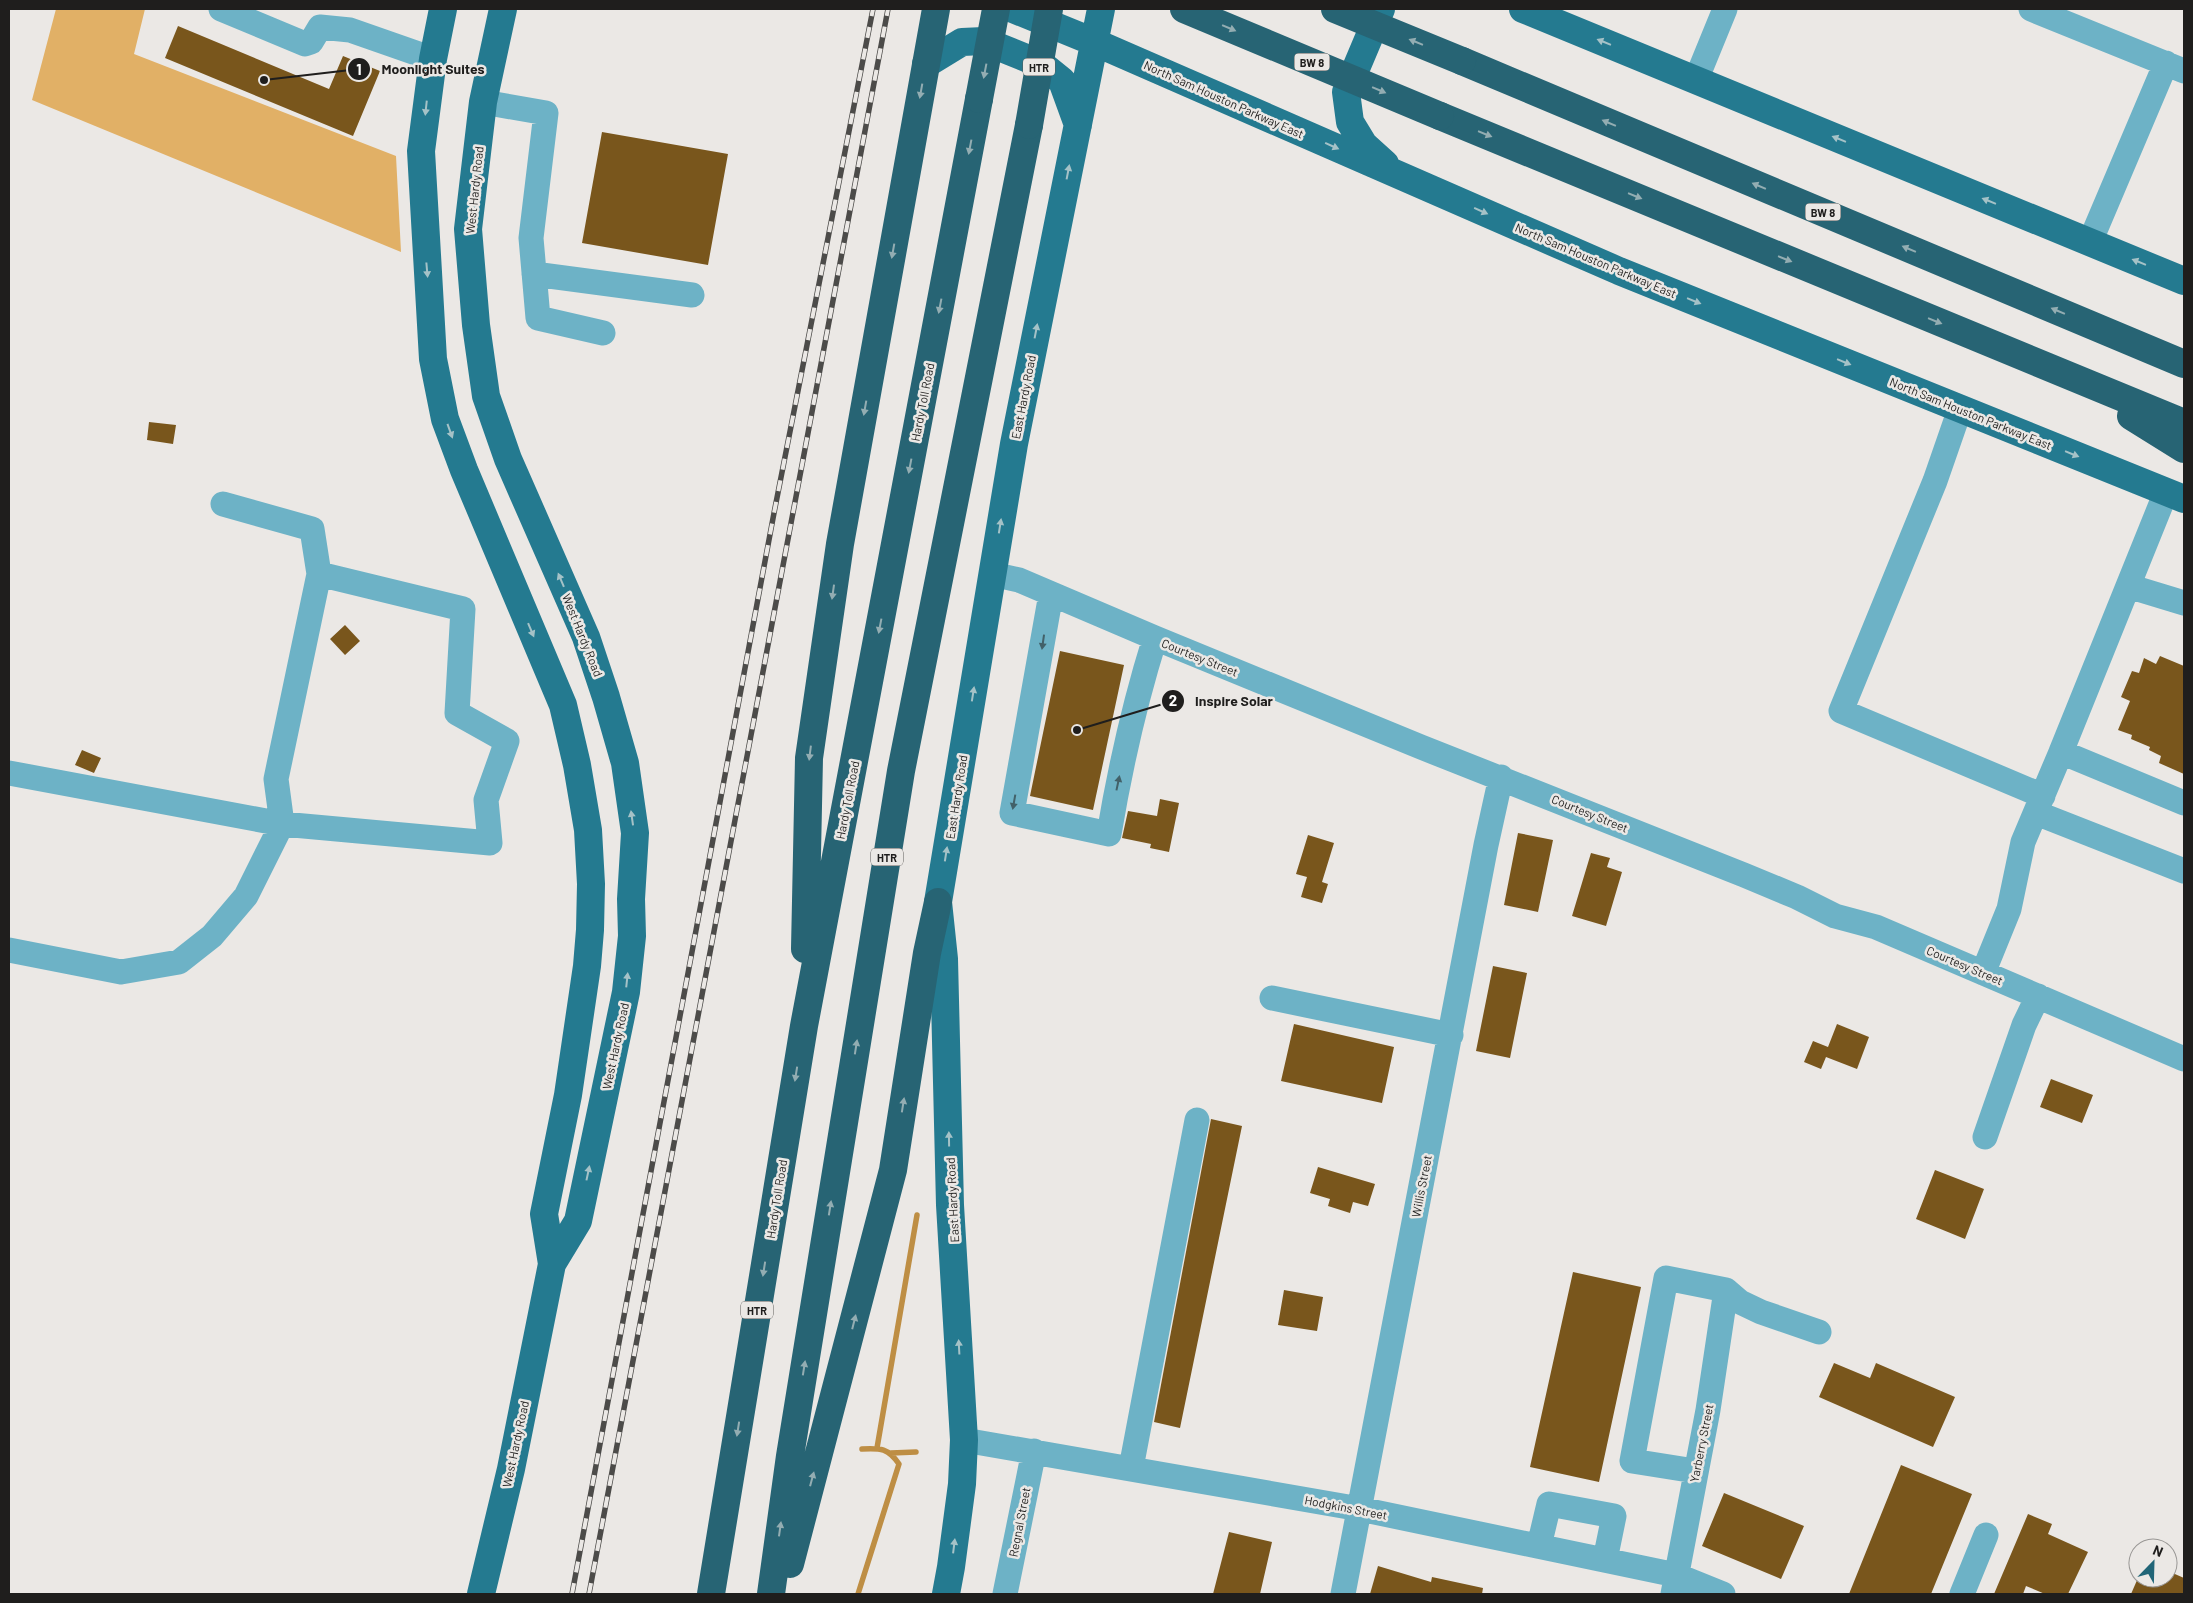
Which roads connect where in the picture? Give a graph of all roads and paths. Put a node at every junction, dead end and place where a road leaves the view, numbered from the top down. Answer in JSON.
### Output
{"nodes":[{"id":1,"x":221,"y":9,"type":"edge"},
{"id":2,"x":443,"y":9,"type":"edge"},
{"id":3,"x":503,"y":9,"type":"edge"},
{"id":4,"x":936,"y":9,"type":"edge"},
{"id":5,"x":996,"y":9,"type":"edge"},
{"id":6,"x":1013,"y":9,"type":"edge"},
{"id":7,"x":1049,"y":9,"type":"edge"},
{"id":8,"x":1101,"y":9,"type":"edge"},
{"id":9,"x":1184,"y":9,"type":"edge"},
{"id":10,"x":1335,"y":9,"type":"edge"},
{"id":11,"x":1381,"y":9,"type":"edge"},
{"id":12,"x":1523,"y":9,"type":"edge"},
{"id":13,"x":1725,"y":9,"type":"edge"},
{"id":14,"x":2032,"y":9,"type":"edge"},
{"id":15,"x":1094,"y":42,"type":"junction"},
{"id":16,"x":433,"y":59,"type":"junction"},
{"id":17,"x":926,"y":64,"type":"junction"},
{"id":18,"x":2175,"y":67,"type":"edge"},
{"id":19,"x":1696,"y":80,"type":"junction"},
{"id":20,"x":483,"y":102,"type":"junction"},
{"id":21,"x":1078,"y":125,"type":"junction"},
{"id":22,"x":1399,"y":175,"type":"junction"},
{"id":23,"x":424,"y":223,"type":"junction"},
{"id":24,"x":468,"y":229,"type":"junction"},
{"id":25,"x":2090,"y":242,"type":"junction"},
{"id":26,"x":534,"y":274,"type":"junction"},
{"id":27,"x":2184,"y":281,"type":"edge"},
{"id":28,"x":692,"y":295,"type":"dead end"},
{"id":29,"x":2083,"y":322,"type":"junction"},
{"id":30,"x":602,"y":333,"type":"dead end"},
{"id":31,"x":2184,"y":360,"type":"edge"},
{"id":32,"x":2184,"y":364,"type":"edge"},
{"id":33,"x":2057,"y":371,"type":"junction"},
{"id":34,"x":1960,"y":409,"type":"junction"},
{"id":35,"x":2184,"y":424,"type":"edge"},
{"id":36,"x":2184,"y":449,"type":"edge"},
{"id":37,"x":2175,"y":496,"type":"edge"},
{"id":38,"x":223,"y":504,"type":"dead end"},
{"id":39,"x":319,"y":574,"type":"junction"},
{"id":40,"x":992,"y":574,"type":"junction"},
{"id":41,"x":2128,"y":586,"type":"junction"},
{"id":42,"x":1051,"y":594,"type":"junction"},
{"id":43,"x":2184,"y":603,"type":"edge"},
{"id":44,"x":1155,"y":638,"type":"junction"},
{"id":45,"x":2061,"y":752,"type":"junction"},
{"id":46,"x":9,"y":773,"type":"edge"},
{"id":47,"x":1501,"y":778,"type":"junction"},
{"id":48,"x":2184,"y":803,"type":"edge"},
{"id":49,"x":2039,"y":804,"type":"junction"},
{"id":50,"x":282,"y":824,"type":"junction"},
{"id":51,"x":2184,"y":872,"type":"edge"},
{"id":52,"x":590,"y":884,"type":"junction"},
{"id":53,"x":631,"y":899,"type":"junction"},
{"id":54,"x":938,"y":902,"type":"junction"},
{"id":55,"x":9,"y":950,"type":"edge"},
{"id":56,"x":1983,"y":973,"type":"junction"},
{"id":57,"x":2038,"y":996,"type":"junction"},
{"id":58,"x":1272,"y":998,"type":"dead end"},
{"id":59,"x":804,"y":1026,"type":"junction"},
{"id":60,"x":1450,"y":1035,"type":"junction"},
{"id":61,"x":2184,"y":1059,"type":"edge"},
{"id":62,"x":1196,"y":1120,"type":"dead end"},
{"id":63,"x":1985,"y":1137,"type":"dead end"},
{"id":64,"x":552,"y":1264,"type":"junction"},
{"id":65,"x":1726,"y":1290,"type":"junction"},
{"id":66,"x":1819,"y":1332,"type":"dead end"},
{"id":67,"x":964,"y":1440,"type":"junction"},
{"id":68,"x":1034,"y":1451,"type":"junction"},
{"id":69,"x":1131,"y":1468,"type":"junction"},
{"id":70,"x":1695,"y":1471,"type":"junction"},
{"id":71,"x":1360,"y":1508,"type":"junction"},
{"id":72,"x":1986,"y":1535,"type":"dead end"},
{"id":73,"x":1539,"y":1546,"type":"junction"},
{"id":74,"x":1605,"y":1560,"type":"junction"},
{"id":75,"x":1674,"y":1585,"type":"edge"},
{"id":76,"x":481,"y":1594,"type":"edge"},
{"id":77,"x":710,"y":1594,"type":"edge"},
{"id":78,"x":771,"y":1594,"type":"edge"},
{"id":79,"x":782,"y":1594,"type":"edge"},
{"id":80,"x":946,"y":1594,"type":"edge"},
{"id":81,"x":1005,"y":1594,"type":"edge"},
{"id":82,"x":1343,"y":1594,"type":"edge"},
{"id":83,"x":1722,"y":1594,"type":"edge"},
{"id":84,"x":1962,"y":1594,"type":"edge"}],
"edges":[{"from":1,"to":16,"type":"street"},
{"from":2,"to":16,"type":"main road","name":"West Hardy Road"},
{"from":3,"to":20,"type":"main road","name":"West Hardy Road"},
{"from":4,"to":17,"type":"highway"},
{"from":5,"to":59,"type":"highway","name":"Hardy Toll Road","number":"HTR","one_way":true,"bridge":true},
{"from":6,"to":15,"type":"main road","name":"North Sam Houston Parkway East"},
{"from":78,"to":7,"type":"highway","number":"HTR","one_way":true,"bridge":true},
{"from":8,"to":15,"type":"main road","name":"East Hardy Road"},
{"from":9,"to":33,"type":"highway","number":"BW 8","one_way":true,"bridge":true},
{"from":29,"to":10,"type":"highway","number":"BW 8","one_way":true,"bridge":true},
{"from":11,"to":22,"type":"main road"},
{"from":19,"to":12,"type":"main road","one_way":true},
{"from":13,"to":19,"type":"street"},
{"from":14,"to":18,"type":"street"},
{"from":15,"to":21,"type":"main road","name":"East Hardy Road"},
{"from":15,"to":22,"type":"main road","name":"North Sam Houston Parkway East","one_way":true},
{"from":16,"to":23,"type":"main road","name":"West Hardy Road","one_way":true},
{"from":17,"to":21,"type":"main road"},
{"from":17,"to":59,"type":"highway","one_way":true},
{"from":18,"to":25,"type":"street"},
{"from":25,"to":19,"type":"main road","one_way":true},
{"from":20,"to":24,"type":"main road","name":"West Hardy Road"},
{"from":20,"to":26,"type":"street"},
{"from":40,"to":21,"type":"main road","name":"East Hardy Road","one_way":true},
{"from":22,"to":34,"type":"main road","name":"North Sam Houston Parkway East","one_way":true},
{"from":23,"to":24,"type":"main road"},
{"from":23,"to":52,"type":"main road","name":"West Hardy Road","one_way":true},
{"from":53,"to":24,"type":"main road","name":"West Hardy Road","one_way":true},
{"from":27,"to":25,"type":"main road","one_way":true},
{"from":26,"to":28,"type":"street"},
{"from":26,"to":30,"type":"street"},
{"from":29,"to":31,"type":"highway"},
{"from":29,"to":32,"type":"highway","number":"BW 8"},
{"from":33,"to":35,"type":"highway","number":"BW 8"},
{"from":33,"to":36,"type":"highway"},
{"from":34,"to":37,"type":"main road","name":"North Sam Houston Parkway East","one_way":true},
{"from":34,"to":49,"type":"street"},
{"from":37,"to":41,"type":"street"},
{"from":38,"to":39,"type":"street"},
{"from":39,"to":50,"type":"street"},
{"from":39,"to":50,"type":"street"},
{"from":40,"to":42,"type":"street","name":"Courtesy Street"},
{"from":54,"to":40,"type":"main road","name":"East Hardy Road","one_way":true},
{"from":41,"to":43,"type":"street"},
{"from":41,"to":45,"type":"street"},
{"from":42,"to":44,"type":"street","name":"Courtesy Street"},
{"from":42,"to":44,"type":"street","one_way":true},
{"from":44,"to":47,"type":"street","name":"Courtesy Street"},
{"from":45,"to":48,"type":"street"},
{"from":45,"to":49,"type":"street"},
{"from":46,"to":50,"type":"street"},
{"from":47,"to":56,"type":"street","name":"Courtesy Street"},
{"from":47,"to":60,"type":"street","name":"Willis Street"},
{"from":49,"to":51,"type":"street"},
{"from":49,"to":56,"type":"street"},
{"from":50,"to":55,"type":"street"},
{"from":52,"to":53,"type":"main road"},
{"from":52,"to":64,"type":"main road","name":"West Hardy Road"},
{"from":64,"to":53,"type":"main road","name":"West Hardy Road","one_way":true},
{"from":67,"to":54,"type":"main road","name":"East Hardy Road","one_way":true},
{"from":79,"to":54,"type":"highway","one_way":true},
{"from":56,"to":57,"type":"street","name":"Courtesy Street"},
{"from":57,"to":61,"type":"street","name":"Courtesy Street"},
{"from":57,"to":63,"type":"street"},
{"from":58,"to":60,"type":"street"},
{"from":59,"to":77,"type":"highway","name":"Hardy Toll Road","number":"HTR","one_way":true},
{"from":60,"to":71,"type":"street","name":"Willis Street"},
{"from":62,"to":69,"type":"street"},
{"from":64,"to":76,"type":"main road","name":"West Hardy Road"},
{"from":65,"to":66,"type":"street"},
{"from":65,"to":70,"type":"street","name":"Yarberry Street"},
{"from":65,"to":70,"type":"street"},
{"from":67,"to":68,"type":"street","name":"Hodgkins Street"},
{"from":80,"to":67,"type":"main road","name":"East Hardy Road","one_way":true},
{"from":68,"to":69,"type":"street","name":"Hodgkins Street"},
{"from":68,"to":81,"type":"street","name":"Regnal Street"},
{"from":69,"to":71,"type":"street","name":"Hodgkins Street"},
{"from":70,"to":75,"type":"street","name":"Yarberry Street"},
{"from":71,"to":73,"type":"street","name":"Hodgkins Street"},
{"from":71,"to":82,"type":"street","name":"Willis Street"},
{"from":72,"to":84,"type":"street"},
{"from":73,"to":74,"type":"street","name":"Hodgkins Street"},
{"from":73,"to":74,"type":"street"},
{"from":74,"to":75,"type":"street","name":"Hodgkins Street"},
{"from":75,"to":83,"type":"street","name":"Hodgkins Street"}]}
